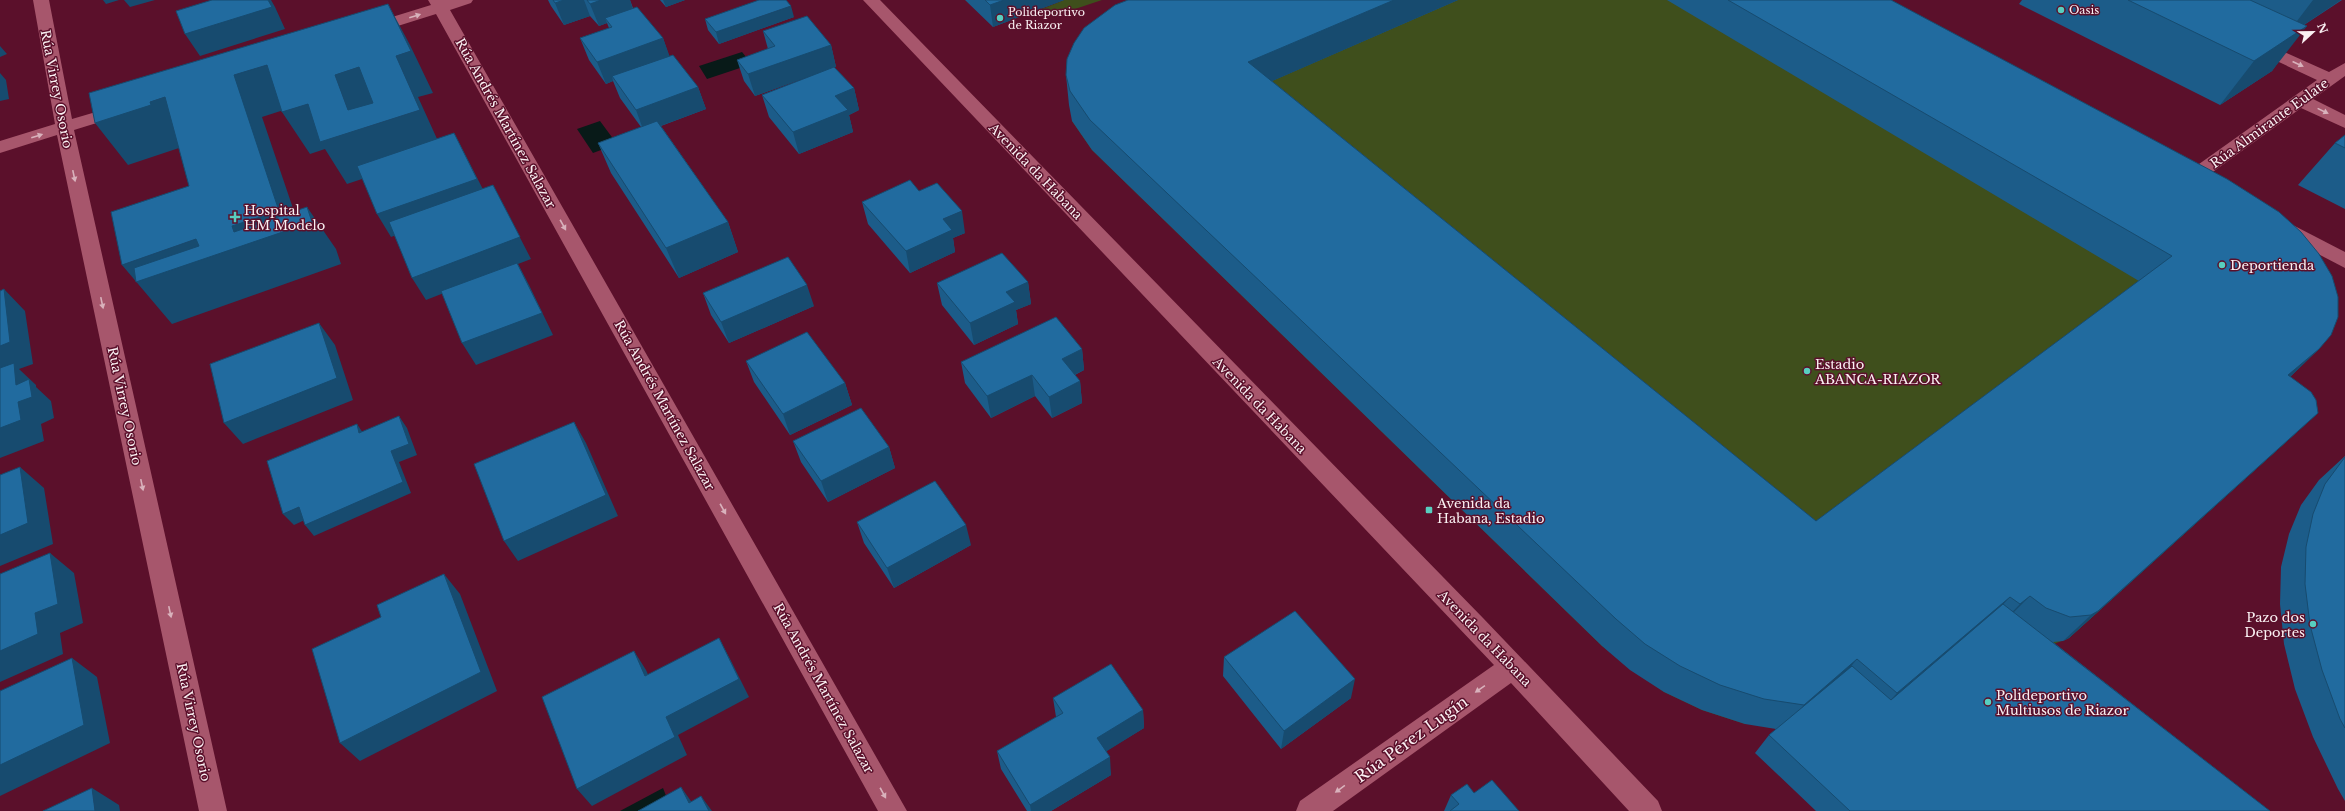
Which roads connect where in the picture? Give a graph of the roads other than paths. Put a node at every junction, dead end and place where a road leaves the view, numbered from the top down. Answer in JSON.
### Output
{"nodes":[{"id":1,"x":41,"y":0,"type":"edge"},
{"id":2,"x":465,"y":0,"type":"edge"},
{"id":3,"x":871,"y":0,"type":"edge"},
{"id":4,"x":438,"y":4,"type":"edge"},
{"id":5,"x":352,"y":35,"type":"edge"},
{"id":6,"x":2238,"y":36,"type":"edge"},
{"id":7,"x":2345,"y":68,"type":"edge"},
{"id":8,"x":2330,"y":79,"type":"junction"},
{"id":9,"x":2300,"y":100,"type":"junction"},
{"id":10,"x":140,"y":103,"type":"edge"},
{"id":11,"x":2345,"y":122,"type":"edge"},
{"id":12,"x":65,"y":127,"type":"junction"},
{"id":13,"x":0,"y":147,"type":"edge"},
{"id":14,"x":2213,"y":189,"type":"edge"},
{"id":15,"x":2269,"y":219,"type":"edge"},
{"id":16,"x":2345,"y":261,"type":"edge"},
{"id":17,"x":1512,"y":667,"type":"junction"},
{"id":18,"x":213,"y":811,"type":"edge"},
{"id":19,"x":893,"y":811,"type":"edge"},
{"id":20,"x":1310,"y":811,"type":"edge"},
{"id":21,"x":1648,"y":811,"type":"edge"}],
"edges":[{"from":1,"to":12,"type":"street","name":"Rúa Virrey Osorio"},
{"from":2,"to":4,"type":"street"},
{"from":3,"to":17,"type":"street","name":"Avenida da Habana"},
{"from":5,"to":4,"type":"street","one_way":true},
{"from":4,"to":19,"type":"street","name":"Rúa Andrés Martínez Salazar","one_way":true},
{"from":6,"to":8,"type":"street","one_way":true},
{"from":7,"to":8,"type":"street","name":"Rúa Almirante Eulate"},
{"from":8,"to":9,"type":"street","name":"Rúa Almirante Eulate"},
{"from":9,"to":11,"type":"street","one_way":true},
{"from":9,"to":14,"type":"street","name":"Rúa Almirante Eulate"},
{"from":10,"to":12,"type":"street"},
{"from":13,"to":12,"type":"street","one_way":true},
{"from":12,"to":18,"type":"street","name":"Rúa Virrey Osorio","one_way":true},
{"from":15,"to":16,"type":"street"},
{"from":17,"to":20,"type":"street","name":"Rúa Pérez Lugín","one_way":true},
{"from":17,"to":21,"type":"street","name":"Avenida da Habana"}]}
